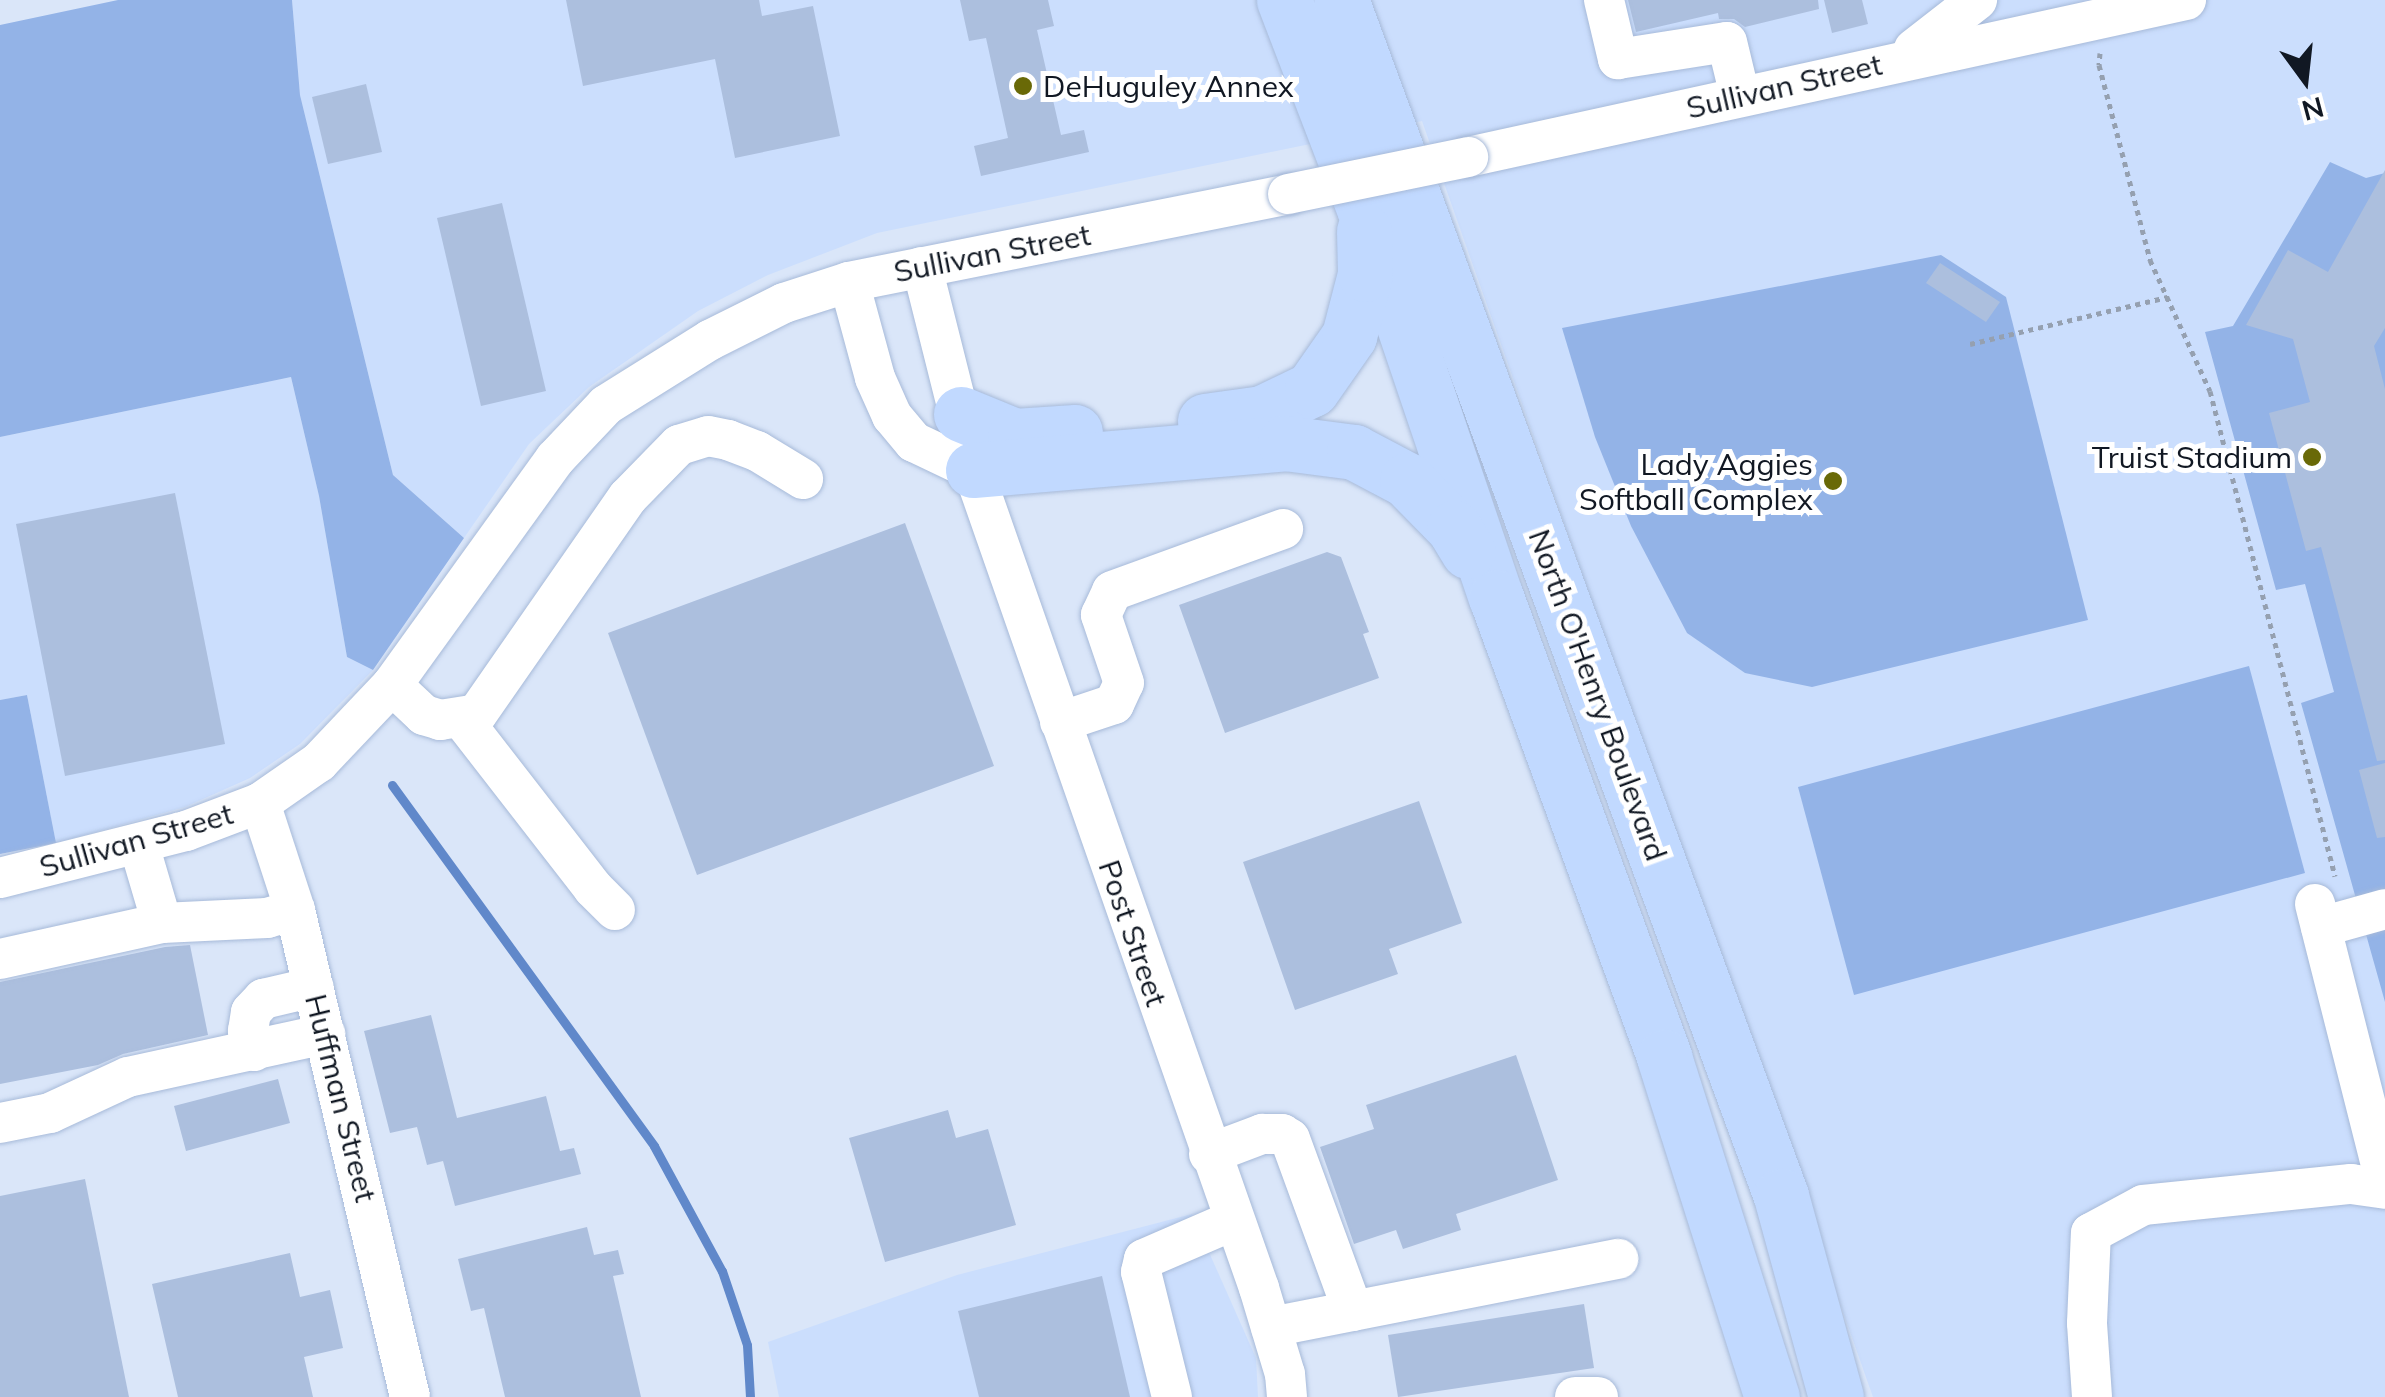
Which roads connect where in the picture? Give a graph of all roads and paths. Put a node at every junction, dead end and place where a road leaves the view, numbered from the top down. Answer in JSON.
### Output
{"nodes":[{"id":1,"x":1284,"y":0,"type":"edge"},
{"id":2,"x":1342,"y":0,"type":"edge"},
{"id":3,"x":1604,"y":0,"type":"edge"},
{"id":4,"x":1978,"y":0,"type":"edge"},
{"id":5,"x":2186,"y":0,"type":"edge"},
{"id":6,"x":2046,"y":13,"type":"edge"},
{"id":7,"x":2104,"y":16,"type":"junction"},
{"id":8,"x":1893,"y":62,"type":"junction"},
{"id":9,"x":1740,"y":96,"type":"junction"},
{"id":10,"x":1364,"y":208,"type":"junction"},
{"id":11,"x":922,"y":266,"type":"junction"},
{"id":12,"x":850,"y":282,"type":"junction"},
{"id":13,"x":2167,"y":297,"type":"junction"},
{"id":14,"x":1970,"y":344,"type":"dead end"},
{"id":15,"x":960,"y":414,"type":"junction"},
{"id":16,"x":973,"y":470,"type":"junction"},
{"id":17,"x":803,"y":479,"type":"dead end"},
{"id":18,"x":1283,"y":529,"type":"dead end"},
{"id":19,"x":1496,"y":598,"type":"junction"},
{"id":20,"x":392,"y":685,"type":"junction"},
{"id":21,"x":462,"y":719,"type":"junction"},
{"id":22,"x":1060,"y":722,"type":"junction"},
{"id":23,"x":260,"y":803,"type":"junction"},
{"id":24,"x":139,"y":845,"type":"junction"},
{"id":25,"x":0,"y":878,"type":"edge"},
{"id":26,"x":2325,"y":906,"type":"junction"},
{"id":27,"x":2385,"y":909,"type":"edge"},
{"id":28,"x":295,"y":910,"type":"junction"},
{"id":29,"x":615,"y":910,"type":"dead end"},
{"id":30,"x":162,"y":924,"type":"junction"},
{"id":31,"x":0,"y":960,"type":"edge"},
{"id":32,"x":314,"y":987,"type":"junction"},
{"id":33,"x":325,"y":1034,"type":"junction"},
{"id":34,"x":254,"y":1051,"type":"junction"},
{"id":35,"x":0,"y":1123,"type":"edge"},
{"id":36,"x":1209,"y":1154,"type":"junction"},
{"id":37,"x":2385,"y":1180,"type":"edge"},
{"id":38,"x":2385,"y":1189,"type":"edge"},
{"id":39,"x":1232,"y":1221,"type":"junction"},
{"id":40,"x":1618,"y":1259,"type":"dead end"},
{"id":41,"x":1353,"y":1311,"type":"junction"},
{"id":42,"x":1271,"y":1328,"type":"junction"},
{"id":43,"x":410,"y":1397,"type":"edge"},
{"id":44,"x":1172,"y":1397,"type":"edge"},
{"id":45,"x":1287,"y":1397,"type":"edge"},
{"id":46,"x":1576,"y":1397,"type":"edge"},
{"id":47,"x":1598,"y":1397,"type":"edge"},
{"id":48,"x":1772,"y":1397,"type":"edge"},
{"id":49,"x":1836,"y":1397,"type":"edge"},
{"id":50,"x":2092,"y":1397,"type":"edge"}],
"edges":[{"from":1,"to":10,"type":"highway","name":"North O'Henry Boulevard"},
{"from":2,"to":49,"type":"highway","name":"North O'Henry Boulevard"},
{"from":3,"to":9,"type":"street"},
{"from":4,"to":8,"type":"street"},
{"from":5,"to":7,"type":"street","name":"Sullivan Street"},
{"from":6,"to":7,"type":"street","name":"Sullivan Street"},
{"from":6,"to":8,"type":"street","name":"Sullivan Street"},
{"from":7,"to":13,"type":"path"},
{"from":8,"to":9,"type":"street","name":"Sullivan Street"},
{"from":9,"to":11,"type":"street","name":"Sullivan Street","bridge":true},
{"from":10,"to":15,"type":"highway"},
{"from":10,"to":19,"type":"highway","name":"North O'Henry Boulevard"},
{"from":11,"to":12,"type":"street","name":"Sullivan Street"},
{"from":11,"to":15,"type":"street","name":"Post Street"},
{"from":12,"to":16,"type":"street"},
{"from":12,"to":20,"type":"street","name":"Sullivan Street"},
{"from":13,"to":14,"type":"path"},
{"from":13,"to":26,"type":"path"},
{"from":15,"to":16,"type":"street","name":"Post Street"},
{"from":16,"to":19,"type":"highway"},
{"from":16,"to":22,"type":"street","name":"Post Street"},
{"from":17,"to":21,"type":"street"},
{"from":18,"to":22,"type":"street"},
{"from":19,"to":48,"type":"highway","name":"North O'Henry Boulevard"},
{"from":20,"to":21,"type":"street"},
{"from":20,"to":23,"type":"street","name":"Sullivan Street"},
{"from":21,"to":29,"type":"street"},
{"from":22,"to":36,"type":"street","name":"Post Street"},
{"from":23,"to":24,"type":"street","name":"Sullivan Street"},
{"from":23,"to":28,"type":"street","name":"Huffman Street"},
{"from":24,"to":25,"type":"street","name":"Sullivan Street"},
{"from":24,"to":30,"type":"street"},
{"from":26,"to":27,"type":"street"},
{"from":26,"to":37,"type":"street"},
{"from":28,"to":30,"type":"street"},
{"from":28,"to":32,"type":"street","name":"Huffman Street"},
{"from":30,"to":31,"type":"street"},
{"from":32,"to":33,"type":"street","name":"Huffman Street"},
{"from":32,"to":34,"type":"street"},
{"from":33,"to":34,"type":"street"},
{"from":33,"to":43,"type":"street","name":"Huffman Street"},
{"from":34,"to":35,"type":"street"},
{"from":36,"to":39,"type":"street","name":"Post Street"},
{"from":36,"to":41,"type":"street"},
{"from":38,"to":50,"type":"street"},
{"from":39,"to":42,"type":"street","name":"Post Street"},
{"from":39,"to":44,"type":"street"},
{"from":40,"to":41,"type":"street"},
{"from":41,"to":42,"type":"street"},
{"from":42,"to":45,"type":"street","name":"Post Street"},
{"from":46,"to":47,"type":"street"}]}
